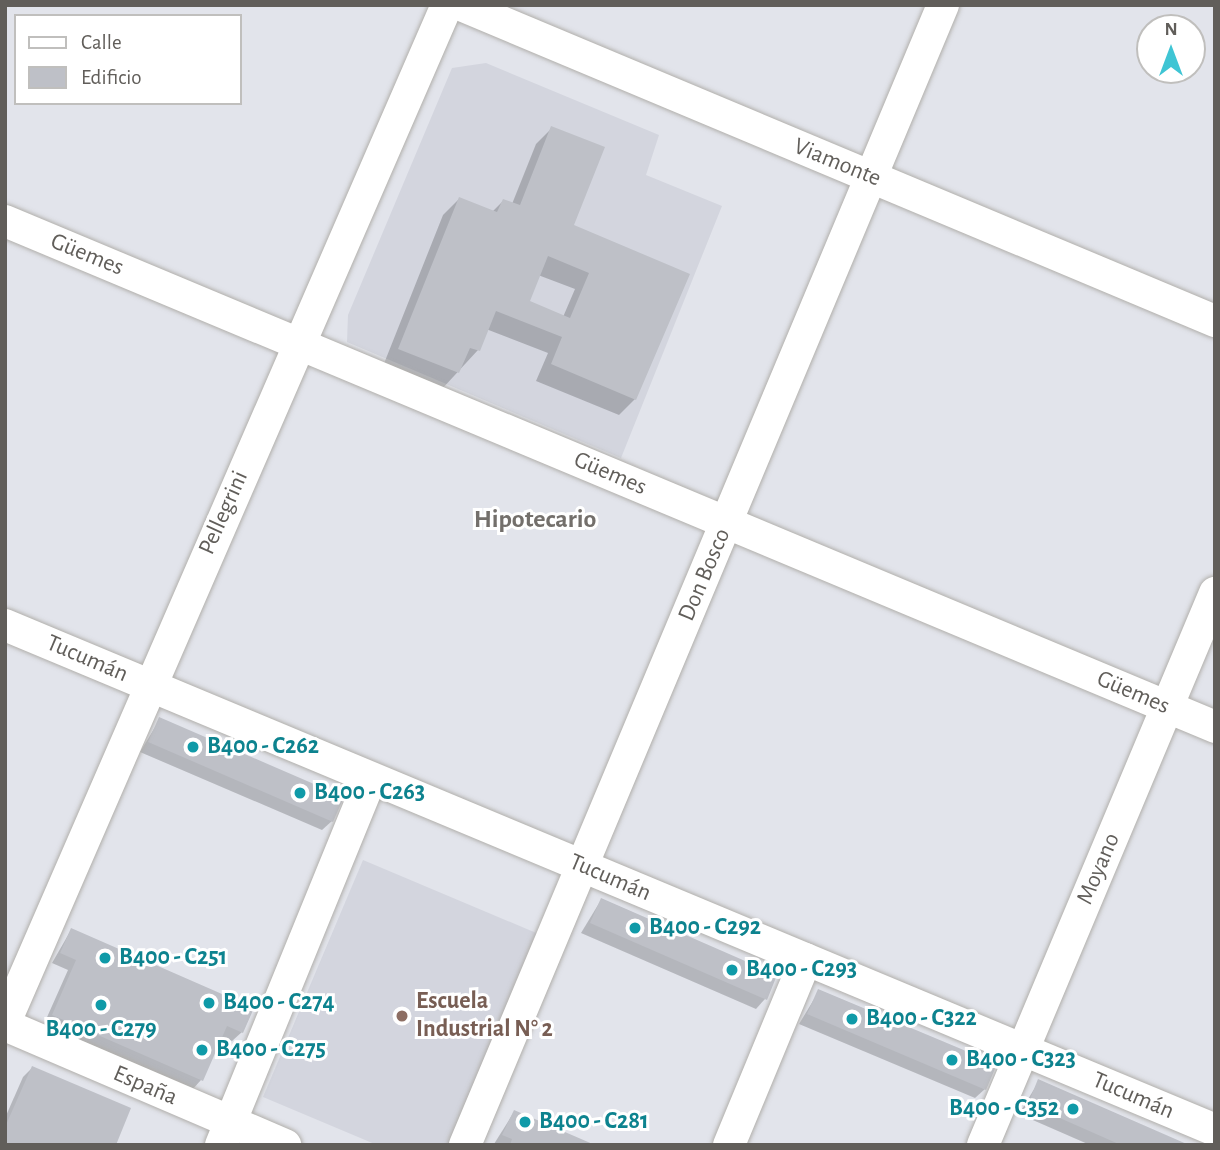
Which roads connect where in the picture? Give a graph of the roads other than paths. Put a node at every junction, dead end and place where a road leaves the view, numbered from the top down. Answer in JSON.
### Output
{"nodes":[{"id":1,"x":447,"y":5,"type":"edge"},
{"id":2,"x":461,"y":5,"type":"edge"},
{"id":3,"x":943,"y":5,"type":"edge"},
{"id":4,"x":873,"y":178,"type":"junction"},
{"id":5,"x":5,"y":221,"type":"edge"},
{"id":6,"x":1215,"y":321,"type":"edge"},
{"id":7,"x":299,"y":343,"type":"junction"},
{"id":8,"x":727,"y":522,"type":"junction"},
{"id":9,"x":1215,"y":593,"type":"edge"},
{"id":10,"x":5,"y":625,"type":"edge"},
{"id":11,"x":148,"y":684,"type":"junction"},
{"id":12,"x":1167,"y":707,"type":"junction"},
{"id":13,"x":1215,"y":727,"type":"edge"},
{"id":14,"x":371,"y":778,"type":"junction"},
{"id":15,"x":583,"y":867,"type":"junction"},
{"id":16,"x":806,"y":960,"type":"junction"},
{"id":17,"x":5,"y":1023,"type":"edge"},
{"id":18,"x":1023,"y":1051,"type":"junction"},
{"id":19,"x":1215,"y":1130,"type":"edge"},
{"id":20,"x":226,"y":1134,"type":"edge"},
{"id":21,"x":285,"y":1145,"type":"edge"},
{"id":22,"x":465,"y":1145,"type":"edge"},
{"id":23,"x":729,"y":1145,"type":"edge"},
{"id":24,"x":984,"y":1145,"type":"edge"}],
"edges":[{"from":1,"to":7,"type":"street","name":"Pellegrini"},
{"from":2,"to":4,"type":"street","name":"Viamonte"},
{"from":3,"to":4,"type":"street","name":"Don Bosco"},
{"from":4,"to":6,"type":"street","name":"Viamonte"},
{"from":4,"to":8,"type":"street","name":"Don Bosco"},
{"from":5,"to":7,"type":"street","name":"Güemes"},
{"from":7,"to":8,"type":"street","name":"Güemes"},
{"from":7,"to":11,"type":"street","name":"Pellegrini"},
{"from":8,"to":12,"type":"street","name":"Güemes"},
{"from":8,"to":15,"type":"street","name":"Don Bosco"},
{"from":9,"to":12,"type":"street","name":"Moyano"},
{"from":10,"to":11,"type":"street","name":"Tucumán"},
{"from":11,"to":14,"type":"street","name":"Tucumán"},
{"from":11,"to":17,"type":"street","name":"Pellegrini"},
{"from":12,"to":13,"type":"street","name":"Güemes"},
{"from":12,"to":18,"type":"street","name":"Moyano"},
{"from":14,"to":15,"type":"street","name":"Tucumán"},
{"from":14,"to":20,"type":"street"},
{"from":15,"to":16,"type":"street","name":"Tucumán"},
{"from":15,"to":22,"type":"street","name":"Don Bosco"},
{"from":16,"to":18,"type":"street","name":"Tucumán"},
{"from":16,"to":23,"type":"street"},
{"from":17,"to":20,"type":"street","name":"España"},
{"from":18,"to":19,"type":"street","name":"Tucumán"},
{"from":18,"to":24,"type":"street","name":"Moyano"},
{"from":20,"to":21,"type":"street","name":"España"}]}
